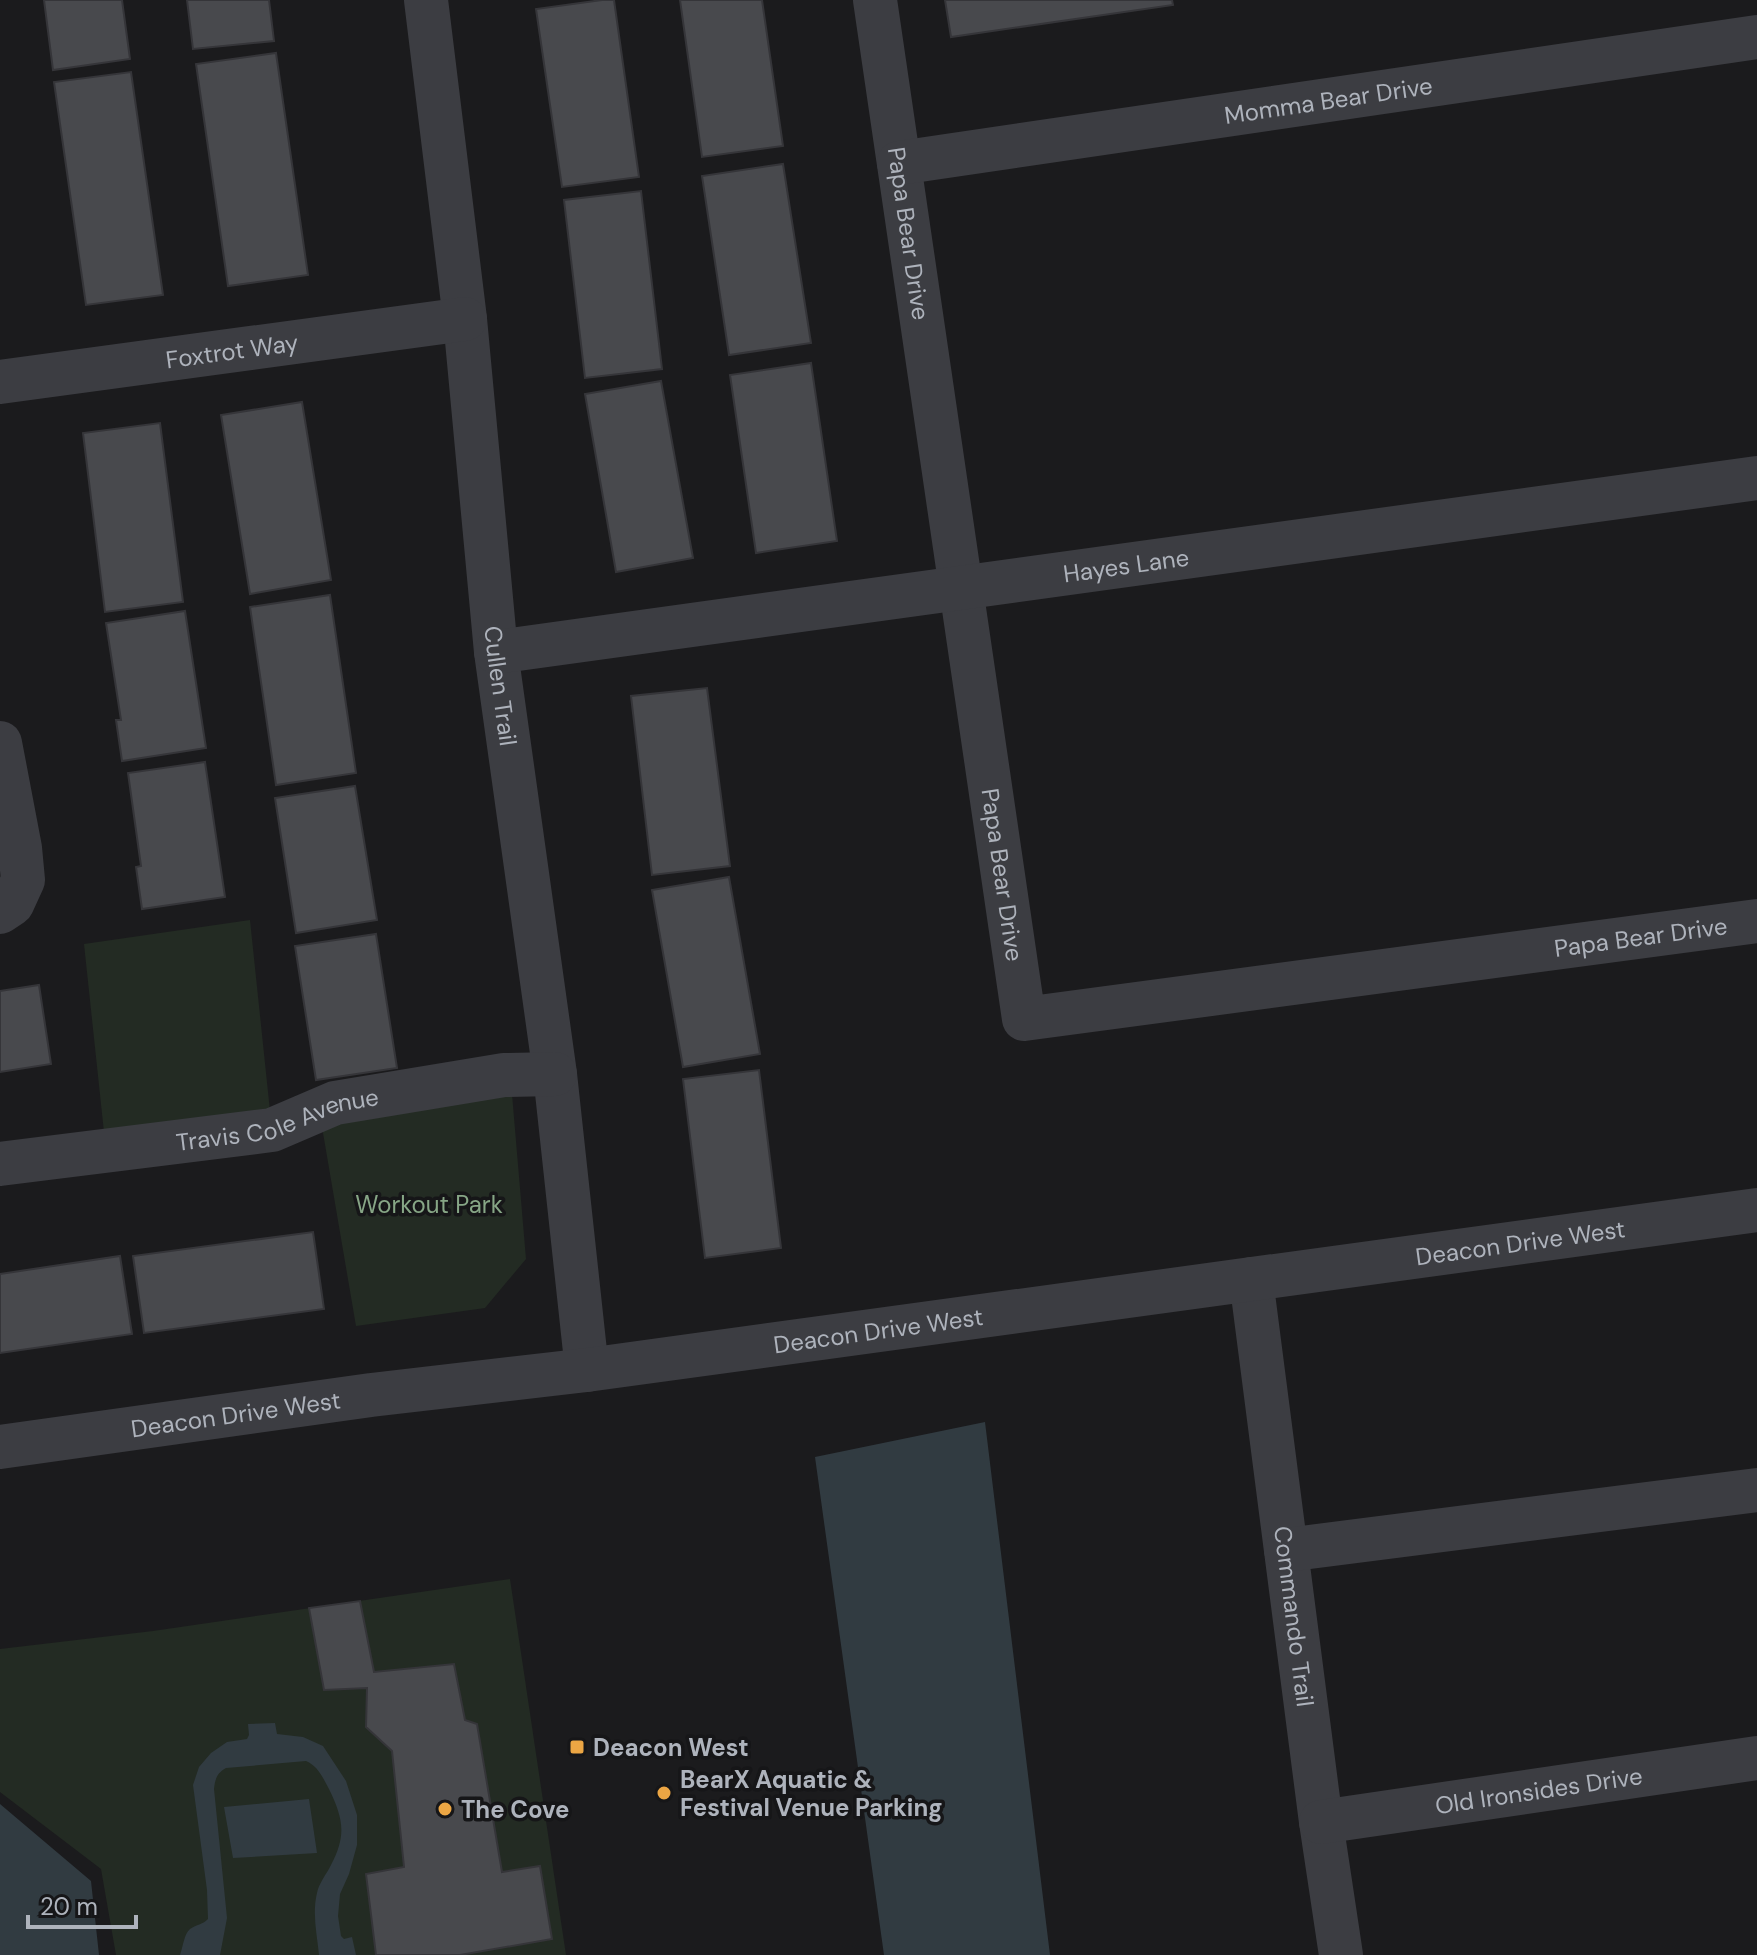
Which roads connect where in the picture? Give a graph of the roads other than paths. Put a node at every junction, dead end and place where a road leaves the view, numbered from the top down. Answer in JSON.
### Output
{"nodes":[{"id":1,"x":426,"y":0,"type":"edge"},
{"id":2,"x":875,"y":0,"type":"edge"},
{"id":3,"x":1757,"y":37,"type":"edge"},
{"id":4,"x":899,"y":163,"type":"junction"},
{"id":5,"x":465,"y":319,"type":"junction"},
{"id":6,"x":0,"y":382,"type":"edge"},
{"id":7,"x":1757,"y":478,"type":"edge"},
{"id":8,"x":961,"y":588,"type":"junction"},
{"id":9,"x":496,"y":652,"type":"junction"},
{"id":10,"x":0,"y":743,"type":"edge"},
{"id":11,"x":0,"y":912,"type":"edge"},
{"id":12,"x":1757,"y":921,"type":"edge"},
{"id":13,"x":555,"y":1074,"type":"junction"},
{"id":14,"x":0,"y":1164,"type":"edge"},
{"id":15,"x":1757,"y":1210,"type":"edge"},
{"id":16,"x":1251,"y":1279,"type":"junction"},
{"id":17,"x":587,"y":1370,"type":"junction"},
{"id":18,"x":0,"y":1447,"type":"edge"},
{"id":19,"x":1757,"y":1490,"type":"edge"},
{"id":20,"x":1286,"y":1550,"type":"junction"},
{"id":21,"x":1757,"y":1758,"type":"edge"},
{"id":22,"x":1321,"y":1822,"type":"junction"},
{"id":23,"x":1341,"y":1955,"type":"edge"}],
"edges":[{"from":1,"to":5,"type":"street","name":"Cullen Trail"},
{"from":2,"to":4,"type":"street","name":"Papa Bear Drive"},
{"from":3,"to":4,"type":"street","name":"Momma Bear Drive"},
{"from":4,"to":8,"type":"street","name":"Papa Bear Drive"},
{"from":5,"to":6,"type":"street","name":"Foxtrot Way"},
{"from":5,"to":9,"type":"street","name":"Cullen Trail"},
{"from":7,"to":8,"type":"street","name":"Hayes Lane"},
{"from":8,"to":9,"type":"street","name":"Hayes Lane"},
{"from":8,"to":12,"type":"street","name":"Papa Bear Drive"},
{"from":9,"to":13,"type":"street","name":"Cullen Trail"},
{"from":10,"to":11,"type":"street"},
{"from":13,"to":14,"type":"street","name":"Travis Cole Avenue"},
{"from":13,"to":17,"type":"street","name":"Cullen Trail"},
{"from":15,"to":16,"type":"street","name":"Deacon Drive West"},
{"from":16,"to":17,"type":"street","name":"Deacon Drive West"},
{"from":16,"to":20,"type":"street","name":"Commando Trail"},
{"from":17,"to":18,"type":"street","name":"Deacon Drive West"},
{"from":19,"to":20,"type":"street"},
{"from":20,"to":22,"type":"street","name":"Commando Trail"},
{"from":21,"to":22,"type":"street","name":"Old Ironsides Drive"},
{"from":22,"to":23,"type":"street","name":"Commando Trail"}]}
